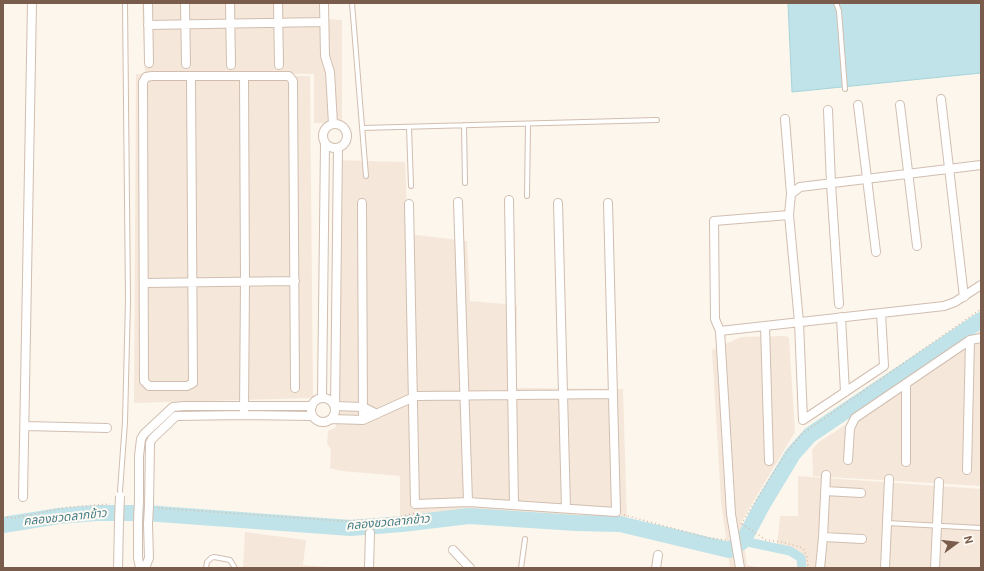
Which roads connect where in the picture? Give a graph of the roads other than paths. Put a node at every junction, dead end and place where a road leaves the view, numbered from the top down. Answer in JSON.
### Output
{"nodes":[{"id":1,"x":32,"y":3,"type":"edge"},
{"id":2,"x":125,"y":3,"type":"edge"},
{"id":3,"x":148,"y":3,"type":"edge"},
{"id":4,"x":185,"y":3,"type":"edge"},
{"id":5,"x":230,"y":3,"type":"edge"},
{"id":6,"x":278,"y":3,"type":"edge"},
{"id":7,"x":324,"y":3,"type":"edge"},
{"id":8,"x":352,"y":3,"type":"edge"},
{"id":9,"x":836,"y":3,"type":"edge"},
{"id":10,"x":278,"y":22,"type":"junction"},
{"id":11,"x":324,"y":22,"type":"junction"},
{"id":12,"x":231,"y":23,"type":"junction"},
{"id":13,"x":185,"y":24,"type":"junction"},
{"id":14,"x":148,"y":25,"type":"junction"},
{"id":15,"x":149,"y":63,"type":"dead end"},
{"id":16,"x":186,"y":64,"type":"dead end"},
{"id":17,"x":231,"y":65,"type":"dead end"},
{"id":18,"x":279,"y":65,"type":"dead end"},
{"id":19,"x":244,"y":76,"type":"junction"},
{"id":20,"x":191,"y":77,"type":"junction"},
{"id":21,"x":845,"y":89,"type":"dead end"},
{"id":22,"x":941,"y":99,"type":"dead end"},
{"id":23,"x":858,"y":105,"type":"dead end"},
{"id":24,"x":900,"y":105,"type":"dead end"},
{"id":25,"x":828,"y":110,"type":"dead end"},
{"id":26,"x":785,"y":119,"type":"dead end"},
{"id":27,"x":657,"y":120,"type":"dead end"},
{"id":28,"x":333,"y":124,"type":"junction"},
{"id":29,"x":528,"y":124,"type":"junction"},
{"id":30,"x":464,"y":126,"type":"junction"},
{"id":31,"x":409,"y":127,"type":"junction"},
{"id":32,"x":362,"y":128,"type":"junction"},
{"id":33,"x":325,"y":144,"type":"junction"},
{"id":34,"x":338,"y":148,"type":"junction"},
{"id":35,"x":981,"y":165,"type":"edge"},
{"id":36,"x":948,"y":170,"type":"junction"},
{"id":37,"x":908,"y":174,"type":"junction"},
{"id":38,"x":366,"y":176,"type":"dead end"},
{"id":39,"x":866,"y":179,"type":"junction"},
{"id":40,"x":465,"y":182,"type":"dead end"},
{"id":41,"x":831,"y":184,"type":"junction"},
{"id":42,"x":411,"y":186,"type":"dead end"},
{"id":43,"x":791,"y":194,"type":"junction"},
{"id":44,"x":527,"y":196,"type":"dead end"},
{"id":45,"x":509,"y":200,"type":"dead end"},
{"id":46,"x":458,"y":202,"type":"dead end"},
{"id":47,"x":362,"y":203,"type":"dead end"},
{"id":48,"x":558,"y":203,"type":"dead end"},
{"id":49,"x":608,"y":203,"type":"dead end"},
{"id":50,"x":409,"y":204,"type":"dead end"},
{"id":51,"x":789,"y":215,"type":"junction"},
{"id":52,"x":917,"y":246,"type":"dead end"},
{"id":53,"x":876,"y":252,"type":"dead end"},
{"id":54,"x":245,"y":281,"type":"junction"},
{"id":55,"x":295,"y":281,"type":"junction"},
{"id":56,"x":193,"y":282,"type":"junction"},
{"id":57,"x":324,"y":282,"type":"junction"},
{"id":58,"x":144,"y":283,"type":"junction"},
{"id":59,"x":337,"y":283,"type":"junction"},
{"id":60,"x":981,"y":285,"type":"edge"},
{"id":61,"x":964,"y":296,"type":"junction"},
{"id":62,"x":839,"y":304,"type":"dead end"},
{"id":63,"x":881,"y":313,"type":"junction"},
{"id":64,"x":841,"y":317,"type":"junction"},
{"id":65,"x":799,"y":322,"type":"junction"},
{"id":66,"x":765,"y":326,"type":"junction"},
{"id":67,"x":720,"y":331,"type":"junction"},
{"id":68,"x":981,"y":338,"type":"edge"},
{"id":69,"x":970,"y":340,"type":"junction"},
{"id":70,"x":906,"y":384,"type":"junction"},
{"id":71,"x":295,"y":388,"type":"dead end"},
{"id":72,"x":845,"y":392,"type":"junction"},
{"id":73,"x":563,"y":394,"type":"junction"},
{"id":74,"x":612,"y":394,"type":"junction"},
{"id":75,"x":464,"y":395,"type":"junction"},
{"id":76,"x":512,"y":395,"type":"junction"},
{"id":77,"x":413,"y":397,"type":"junction"},
{"id":78,"x":322,"y":398,"type":"junction"},
{"id":79,"x":244,"y":405,"type":"junction"},
{"id":80,"x":312,"y":406,"type":"junction"},
{"id":81,"x":363,"y":407,"type":"junction"},
{"id":82,"x":336,"y":408,"type":"junction"},
{"id":83,"x":377,"y":414,"type":"junction"},
{"id":84,"x":244,"y":415,"type":"junction"},
{"id":85,"x":312,"y":416,"type":"junction"},
{"id":86,"x":332,"y":419,"type":"junction"},
{"id":87,"x":363,"y":420,"type":"junction"},
{"id":88,"x":25,"y":426,"type":"junction"},
{"id":89,"x":107,"y":428,"type":"dead end"},
{"id":90,"x":139,"y":456,"type":"junction"},
{"id":91,"x":149,"y":456,"type":"junction"},
{"id":92,"x":848,"y":460,"type":"dead end"},
{"id":93,"x":769,"y":461,"type":"dead end"},
{"id":94,"x":906,"y":462,"type":"dead end"},
{"id":95,"x":967,"y":470,"type":"dead end"},
{"id":96,"x":826,"y":475,"type":"dead end"},
{"id":97,"x":889,"y":479,"type":"dead end"},
{"id":98,"x":939,"y":482,"type":"dead end"},
{"id":99,"x":825,"y":491,"type":"junction"},
{"id":100,"x":861,"y":492,"type":"dead end"},
{"id":101,"x":120,"y":493,"type":"joint"},
{"id":102,"x":24,"y":497,"type":"dead end"},
{"id":103,"x":468,"y":502,"type":"junction"},
{"id":104,"x":514,"y":505,"type":"junction"},
{"id":105,"x":566,"y":508,"type":"junction"},
{"id":106,"x":887,"y":523,"type":"junction"},
{"id":107,"x":937,"y":525,"type":"junction"},
{"id":108,"x":981,"y":528,"type":"edge"},
{"id":109,"x":370,"y":533,"type":"dead end"},
{"id":110,"x":823,"y":537,"type":"junction"},
{"id":111,"x":525,"y":539,"type":"dead end"},
{"id":112,"x":862,"y":539,"type":"dead end"},
{"id":113,"x":453,"y":550,"type":"dead end"},
{"id":114,"x":658,"y":555,"type":"dead end"},
{"id":115,"x":118,"y":568,"type":"edge"},
{"id":116,"x":140,"y":568,"type":"edge"},
{"id":117,"x":145,"y":568,"type":"edge"},
{"id":118,"x":206,"y":568,"type":"edge"},
{"id":119,"x":235,"y":568,"type":"edge"},
{"id":120,"x":369,"y":568,"type":"edge"},
{"id":121,"x":470,"y":568,"type":"edge"},
{"id":122,"x":521,"y":568,"type":"edge"},
{"id":123,"x":656,"y":568,"type":"edge"},
{"id":124,"x":740,"y":568,"type":"edge"},
{"id":125,"x":820,"y":568,"type":"edge"},
{"id":126,"x":885,"y":568,"type":"edge"},
{"id":127,"x":935,"y":568,"type":"edge"}],
"edges":[{"from":1,"to":88,"type":"street"},
{"from":2,"to":101,"type":"lane"},
{"from":3,"to":14,"type":"street"},
{"from":4,"to":13,"type":"street"},
{"from":5,"to":12,"type":"street"},
{"from":6,"to":10,"type":"street"},
{"from":7,"to":11,"type":"street"},
{"from":8,"to":32,"type":"lane"},
{"from":9,"to":21,"type":"lane"},
{"from":10,"to":11,"type":"street"},
{"from":10,"to":12,"type":"street"},
{"from":10,"to":18,"type":"street"},
{"from":11,"to":28,"type":"street"},
{"from":12,"to":13,"type":"street"},
{"from":12,"to":17,"type":"street"},
{"from":13,"to":14,"type":"street"},
{"from":13,"to":16,"type":"street"},
{"from":14,"to":15,"type":"street"},
{"from":19,"to":20,"type":"street"},
{"from":19,"to":54,"type":"street"},
{"from":19,"to":55,"type":"street"},
{"from":20,"to":56,"type":"street"},
{"from":20,"to":58,"type":"street"},
{"from":22,"to":36,"type":"street"},
{"from":23,"to":39,"type":"street"},
{"from":24,"to":37,"type":"street"},
{"from":25,"to":41,"type":"street"},
{"from":26,"to":43,"type":"street"},
{"from":27,"to":29,"type":"lane"},
{"from":28,"to":33,"type":"street"},
{"from":28,"to":34,"type":"street"},
{"from":29,"to":30,"type":"lane"},
{"from":29,"to":44,"type":"lane"},
{"from":30,"to":31,"type":"lane"},
{"from":30,"to":40,"type":"lane"},
{"from":31,"to":32,"type":"lane"},
{"from":31,"to":42,"type":"lane"},
{"from":32,"to":38,"type":"lane"},
{"from":33,"to":34,"type":"street"},
{"from":33,"to":57,"type":"street"},
{"from":34,"to":59,"type":"street"},
{"from":35,"to":36,"type":"street"},
{"from":36,"to":37,"type":"street"},
{"from":36,"to":61,"type":"street"},
{"from":37,"to":39,"type":"street"},
{"from":37,"to":52,"type":"street"},
{"from":39,"to":41,"type":"street"},
{"from":39,"to":53,"type":"street"},
{"from":41,"to":43,"type":"street"},
{"from":41,"to":62,"type":"street"},
{"from":43,"to":51,"type":"street"},
{"from":45,"to":76,"type":"street"},
{"from":46,"to":75,"type":"street"},
{"from":47,"to":81,"type":"street"},
{"from":48,"to":73,"type":"street"},
{"from":49,"to":74,"type":"street"},
{"from":50,"to":77,"type":"street"},
{"from":51,"to":65,"type":"street"},
{"from":51,"to":67,"type":"street"},
{"from":54,"to":55,"type":"street"},
{"from":54,"to":56,"type":"street"},
{"from":54,"to":79,"type":"street"},
{"from":55,"to":71,"type":"street"},
{"from":56,"to":58,"type":"street"},
{"from":56,"to":58,"type":"street"},
{"from":57,"to":59,"type":"street"},
{"from":57,"to":78,"type":"street"},
{"from":59,"to":82,"type":"street"},
{"from":60,"to":61,"type":"street"},
{"from":61,"to":63,"type":"street"},
{"from":63,"to":64,"type":"street"},
{"from":63,"to":72,"type":"street"},
{"from":64,"to":65,"type":"street"},
{"from":64,"to":72,"type":"street"},
{"from":65,"to":66,"type":"street"},
{"from":65,"to":72,"type":"street"},
{"from":66,"to":67,"type":"street"},
{"from":66,"to":93,"type":"street"},
{"from":67,"to":124,"type":"street","bridge":true},
{"from":68,"to":69,"type":"street"},
{"from":69,"to":70,"type":"street"},
{"from":69,"to":95,"type":"street"},
{"from":70,"to":92,"type":"street"},
{"from":70,"to":94,"type":"street"},
{"from":73,"to":74,"type":"street"},
{"from":73,"to":76,"type":"street"},
{"from":73,"to":105,"type":"street"},
{"from":74,"to":105,"type":"street"},
{"from":75,"to":76,"type":"street"},
{"from":75,"to":77,"type":"street"},
{"from":75,"to":103,"type":"street"},
{"from":76,"to":104,"type":"street"},
{"from":77,"to":83,"type":"street"},
{"from":77,"to":103,"type":"street"},
{"from":78,"to":80,"type":"street"},
{"from":78,"to":82,"type":"street"},
{"from":79,"to":80,"type":"street"},
{"from":79,"to":84,"type":"street"},
{"from":79,"to":90,"type":"street"},
{"from":80,"to":85,"type":"street"},
{"from":81,"to":82,"type":"street"},
{"from":81,"to":83,"type":"street"},
{"from":81,"to":87,"type":"street"},
{"from":82,"to":86,"type":"street"},
{"from":83,"to":87,"type":"street"},
{"from":84,"to":85,"type":"street"},
{"from":84,"to":91,"type":"street"},
{"from":85,"to":86,"type":"street"},
{"from":86,"to":87,"type":"street"},
{"from":88,"to":89,"type":"street"},
{"from":88,"to":102,"type":"street"},
{"from":90,"to":91,"type":"street"},
{"from":90,"to":116,"type":"street","bridge":true},
{"from":91,"to":117,"type":"street","bridge":true},
{"from":96,"to":99,"type":"street"},
{"from":97,"to":106,"type":"street"},
{"from":98,"to":107,"type":"street"},
{"from":99,"to":100,"type":"street"},
{"from":99,"to":110,"type":"street"},
{"from":101,"to":115,"type":"street","bridge":true},
{"from":103,"to":104,"type":"street"},
{"from":104,"to":105,"type":"street"},
{"from":106,"to":107,"type":"lane"},
{"from":106,"to":126,"type":"street"},
{"from":107,"to":108,"type":"lane"},
{"from":107,"to":127,"type":"street"},
{"from":109,"to":120,"type":"street"},
{"from":110,"to":112,"type":"street"},
{"from":110,"to":125,"type":"street"},
{"from":111,"to":122,"type":"lane"},
{"from":113,"to":121,"type":"street"},
{"from":114,"to":123,"type":"street"},
{"from":118,"to":119,"type":"lane"}]}
